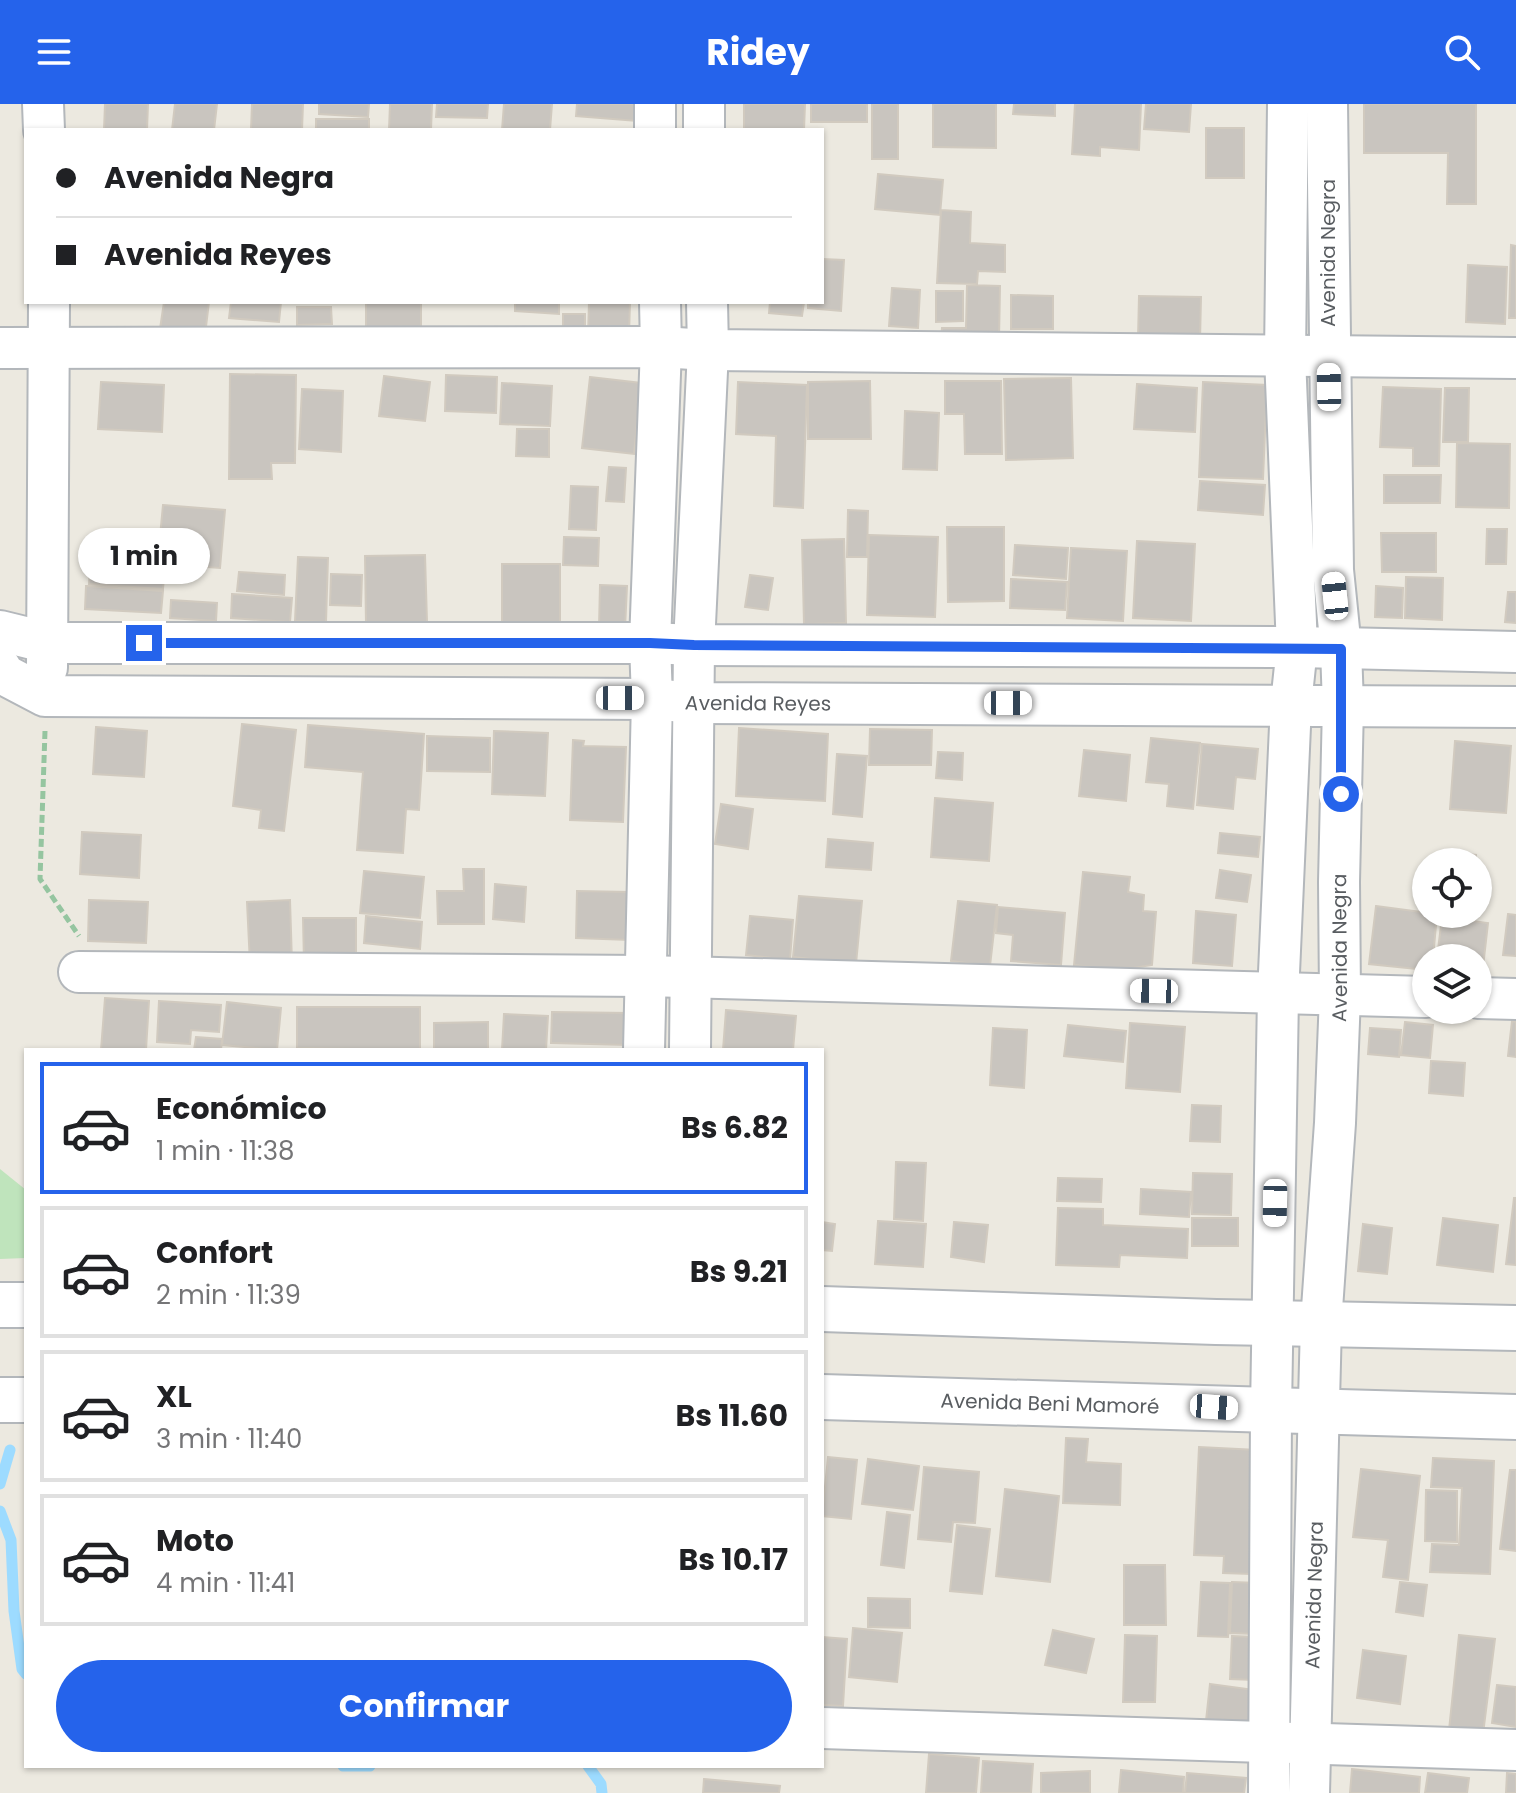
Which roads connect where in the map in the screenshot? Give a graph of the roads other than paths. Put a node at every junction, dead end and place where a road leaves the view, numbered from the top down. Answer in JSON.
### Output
{"nodes":[{"id":1,"x":43,"y":104,"type":"edge"},
{"id":2,"x":655,"y":104,"type":"edge"},
{"id":3,"x":704,"y":104,"type":"edge"},
{"id":4,"x":1288,"y":104,"type":"edge"},
{"id":5,"x":1327,"y":104,"type":"edge"},
{"id":6,"x":44,"y":128,"type":"edge"},
{"id":7,"x":655,"y":128,"type":"edge"},
{"id":8,"x":704,"y":128,"type":"edge"},
{"id":9,"x":49,"y":304,"type":"edge"},
{"id":10,"x":660,"y":304,"type":"edge"},
{"id":11,"x":707,"y":304,"type":"edge"},
{"id":12,"x":50,"y":346,"type":"junction"},
{"id":13,"x":661,"y":347,"type":"junction"},
{"id":14,"x":0,"y":348,"type":"edge"},
{"id":15,"x":708,"y":350,"type":"junction"},
{"id":16,"x":1329,"y":356,"type":"junction"},
{"id":17,"x":1285,"y":357,"type":"junction"},
{"id":18,"x":1516,"y":358,"type":"edge"},
{"id":19,"x":0,"y":631,"type":"edge"},
{"id":20,"x":49,"y":643,"type":"junction"},
{"id":21,"x":650,"y":643,"type":"junction"},
{"id":22,"x":694,"y":645,"type":"junction"},
{"id":23,"x":1297,"y":647,"type":"junction"},
{"id":24,"x":1341,"y":649,"type":"junction"},
{"id":25,"x":1516,"y":652,"type":"edge"},
{"id":26,"x":2,"y":671,"type":"edge"},
{"id":27,"x":45,"y":696,"type":"junction"},
{"id":28,"x":652,"y":699,"type":"junction"},
{"id":29,"x":694,"y":703,"type":"junction"},
{"id":30,"x":1291,"y":704,"type":"junction"},
{"id":31,"x":1343,"y":705,"type":"junction"},
{"id":32,"x":1516,"y":707,"type":"edge"},
{"id":33,"x":93,"y":972,"type":"road end"},
{"id":34,"x":646,"y":976,"type":"junction"},
{"id":35,"x":691,"y":978,"type":"junction"},
{"id":36,"x":1278,"y":995,"type":"junction"},
{"id":37,"x":1340,"y":996,"type":"junction"},
{"id":38,"x":1412,"y":997,"type":"edge"},
{"id":39,"x":1492,"y":998,"type":"edge"},
{"id":40,"x":1516,"y":999,"type":"edge"},
{"id":41,"x":644,"y":1048,"type":"edge"},
{"id":42,"x":690,"y":1048,"type":"edge"},
{"id":43,"x":0,"y":1305,"type":"edge"},
{"id":44,"x":24,"y":1305,"type":"edge"},
{"id":45,"x":824,"y":1309,"type":"edge"},
{"id":46,"x":1273,"y":1322,"type":"junction"},
{"id":47,"x":1321,"y":1323,"type":"junction"},
{"id":48,"x":1516,"y":1328,"type":"edge"},
{"id":49,"x":824,"y":1397,"type":"edge"},
{"id":50,"x":0,"y":1400,"type":"edge"},
{"id":51,"x":24,"y":1400,"type":"edge"},
{"id":52,"x":1271,"y":1410,"type":"junction"},
{"id":53,"x":1319,"y":1413,"type":"junction"},
{"id":54,"x":1516,"y":1417,"type":"edge"},
{"id":55,"x":824,"y":1728,"type":"edge"},
{"id":56,"x":1270,"y":1744,"type":"junction"},
{"id":57,"x":1310,"y":1745,"type":"junction"},
{"id":58,"x":1516,"y":1750,"type":"edge"},
{"id":59,"x":1269,"y":1793,"type":"edge"},
{"id":60,"x":1309,"y":1793,"type":"edge"}],
"edges":[{"from":1,"to":6,"type":"street"},
{"from":2,"to":7,"type":"street"},
{"from":3,"to":8,"type":"street"},
{"from":4,"to":17,"type":"street","name":"Avenida Negra"},
{"from":5,"to":16,"type":"street","name":"Avenida Negra"},
{"from":9,"to":12,"type":"street"},
{"from":10,"to":13,"type":"street"},
{"from":11,"to":15,"type":"street"},
{"from":12,"to":13,"type":"street"},
{"from":12,"to":14,"type":"street"},
{"from":12,"to":20,"type":"street"},
{"from":13,"to":15,"type":"street"},
{"from":13,"to":21,"type":"street"},
{"from":15,"to":17,"type":"street"},
{"from":15,"to":22,"type":"street"},
{"from":16,"to":17,"type":"street"},
{"from":16,"to":18,"type":"street"},
{"from":16,"to":24,"type":"street","name":"Avenida Negra"},
{"from":17,"to":23,"type":"street","name":"Avenida Negra"},
{"from":19,"to":20,"type":"street"},
{"from":20,"to":21,"type":"street"},
{"from":20,"to":27,"type":"street"},
{"from":21,"to":22,"type":"street"},
{"from":21,"to":28,"type":"street"},
{"from":22,"to":23,"type":"street"},
{"from":22,"to":29,"type":"street"},
{"from":23,"to":24,"type":"street"},
{"from":23,"to":30,"type":"street","name":"Avenida Negra"},
{"from":24,"to":25,"type":"street"},
{"from":24,"to":31,"type":"street","name":"Avenida Negra"},
{"from":26,"to":27,"type":"street","name":"Avenida Reyes"},
{"from":27,"to":28,"type":"street","name":"Avenida Reyes"},
{"from":28,"to":29,"type":"street","name":"Avenida Reyes"},
{"from":28,"to":34,"type":"street"},
{"from":29,"to":30,"type":"street","name":"Avenida Reyes"},
{"from":29,"to":35,"type":"street"},
{"from":30,"to":31,"type":"street","name":"Avenida Reyes"},
{"from":30,"to":36,"type":"street","name":"Avenida Negra"},
{"from":31,"to":32,"type":"street","name":"Avenida Reyes"},
{"from":31,"to":37,"type":"street","name":"Avenida Negra"},
{"from":33,"to":34,"type":"street"},
{"from":34,"to":35,"type":"street"},
{"from":34,"to":41,"type":"street"},
{"from":35,"to":36,"type":"street"},
{"from":35,"to":42,"type":"street"},
{"from":36,"to":37,"type":"street"},
{"from":36,"to":46,"type":"street","name":"Avenida Negra"},
{"from":37,"to":38,"type":"street"},
{"from":37,"to":47,"type":"street","name":"Avenida Negra"},
{"from":39,"to":40,"type":"street"},
{"from":43,"to":44,"type":"street"},
{"from":45,"to":46,"type":"street"},
{"from":46,"to":47,"type":"street"},
{"from":46,"to":52,"type":"street","name":"Avenida Negra"},
{"from":47,"to":48,"type":"street"},
{"from":47,"to":53,"type":"street","name":"Avenida Negra"},
{"from":49,"to":52,"type":"street","name":"Avenida Beni Mamoré"},
{"from":50,"to":51,"type":"street"},
{"from":52,"to":53,"type":"street","name":"Avenida Beni Mamoré"},
{"from":52,"to":56,"type":"street","name":"Avenida Negra"},
{"from":53,"to":54,"type":"street","name":"Avenida Beni Mamoré"},
{"from":53,"to":57,"type":"street","name":"Avenida Negra"},
{"from":55,"to":56,"type":"street"},
{"from":56,"to":57,"type":"street"},
{"from":56,"to":59,"type":"street","name":"Avenida Negra"},
{"from":57,"to":58,"type":"street"},
{"from":57,"to":60,"type":"street","name":"Avenida Negra"}]}
